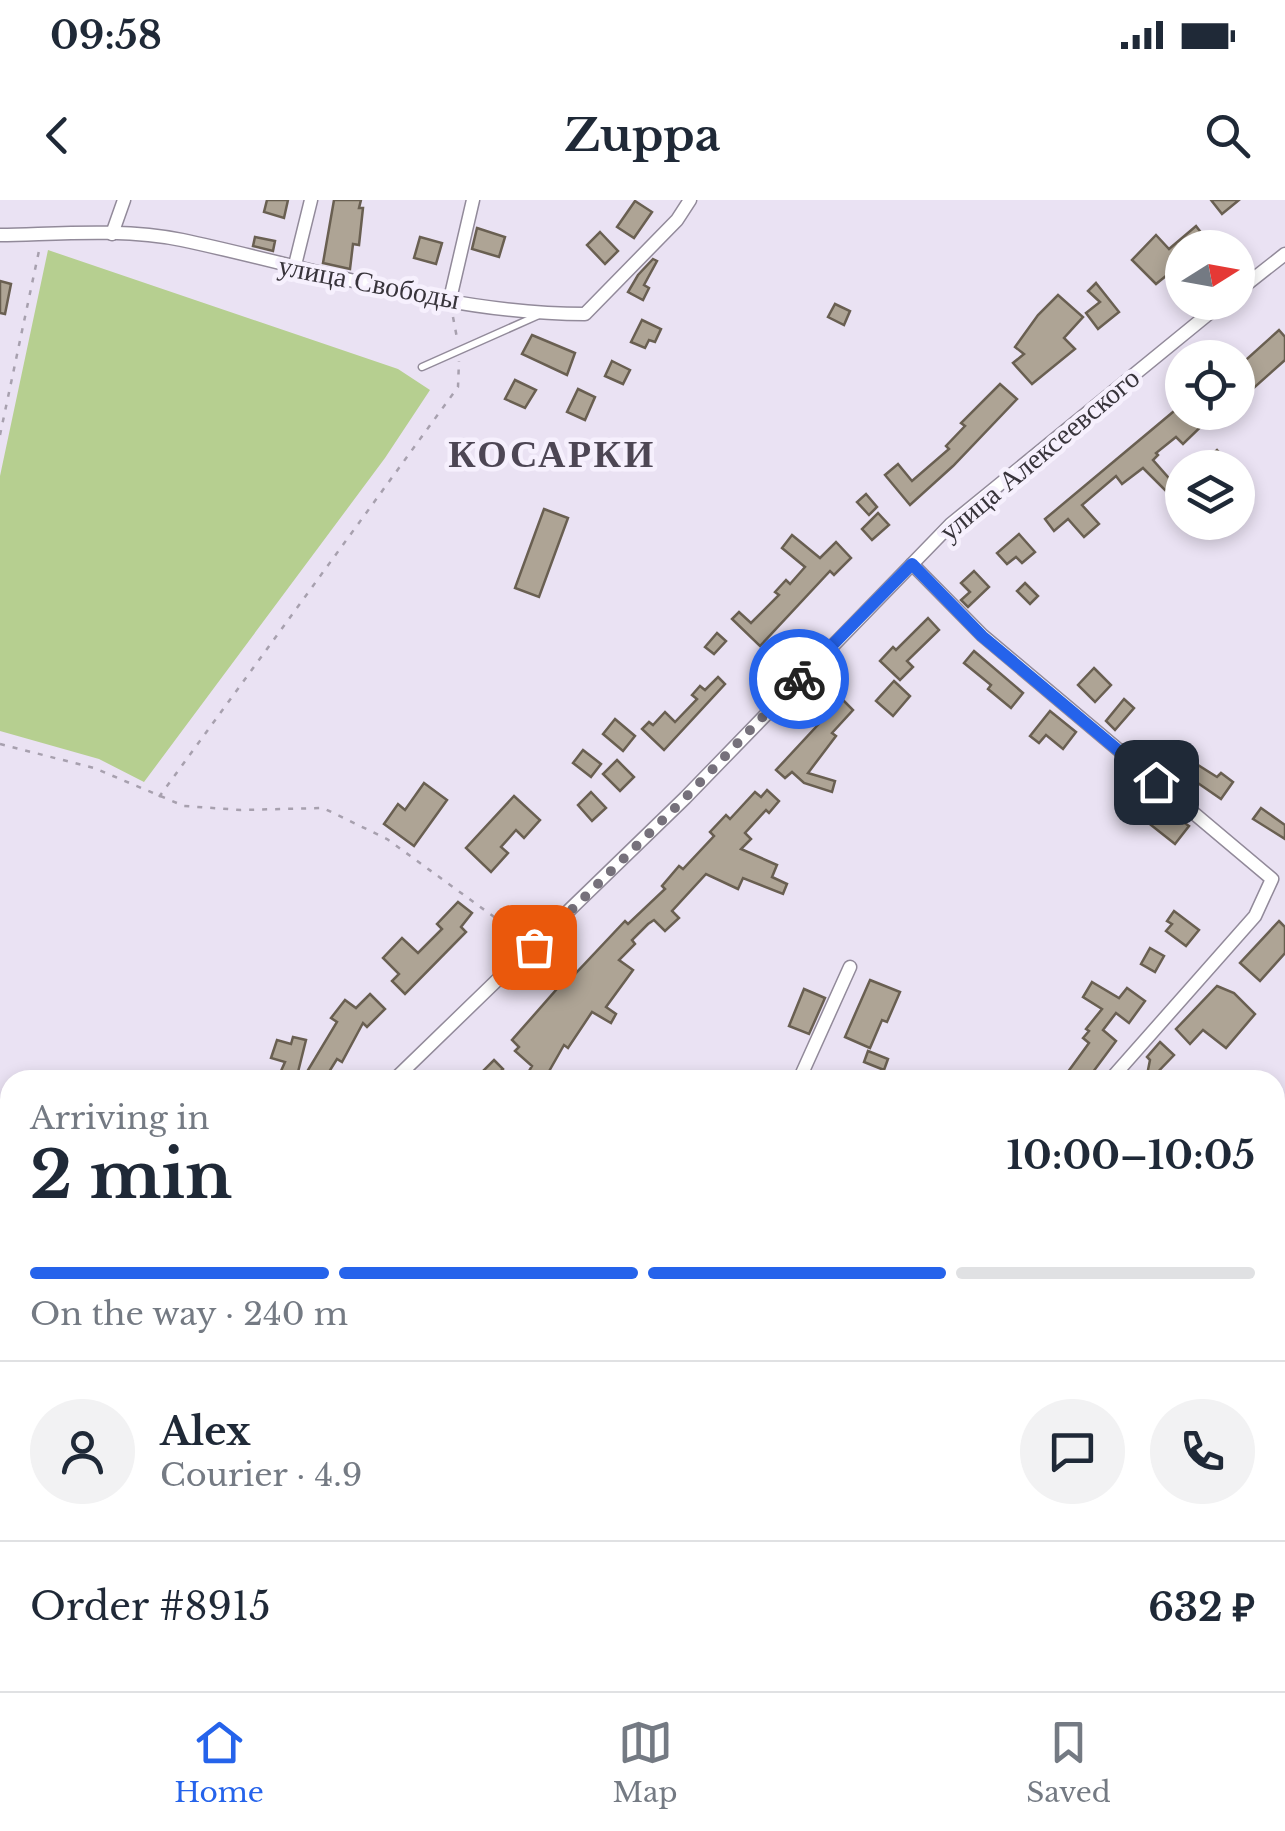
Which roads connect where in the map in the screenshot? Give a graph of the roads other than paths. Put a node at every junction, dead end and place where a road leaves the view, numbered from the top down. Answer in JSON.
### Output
{"nodes":[{"id":1,"x":124,"y":200,"type":"edge"},
{"id":2,"x":312,"y":200,"type":"edge"},
{"id":3,"x":473,"y":200,"type":"edge"},
{"id":4,"x":690,"y":200,"type":"edge"},
{"id":5,"x":112,"y":234,"type":"junction"},
{"id":6,"x":0,"y":236,"type":"edge"},
{"id":7,"x":1285,"y":254,"type":"edge"},
{"id":8,"x":294,"y":268,"type":"junction"},
{"id":9,"x":1255,"y":278,"type":"edge"},
{"id":10,"x":450,"y":300,"type":"junction"},
{"id":11,"x":540,"y":314,"type":"junction"},
{"id":12,"x":1201,"y":320,"type":"edge"},
{"id":13,"x":422,"y":367,"type":"dead end"},
{"id":14,"x":912,"y":564,"type":"junction"},
{"id":15,"x":1278,"y":882,"type":"edge"},
{"id":16,"x":850,"y":967,"type":"dead end"},
{"id":17,"x":405,"y":1070,"type":"edge"},
{"id":18,"x":803,"y":1070,"type":"edge"},
{"id":19,"x":1119,"y":1070,"type":"edge"}],
"edges":[{"from":1,"to":5,"type":"street"},
{"from":2,"to":8,"type":"street"},
{"from":3,"to":10,"type":"street"},
{"from":4,"to":11,"type":"street","name":"улица Свободы"},
{"from":5,"to":6,"type":"street","name":"улица Свободы"},
{"from":5,"to":8,"type":"street","name":"улица Свободы"},
{"from":7,"to":9,"type":"street"},
{"from":8,"to":10,"type":"street","name":"улица Свободы"},
{"from":10,"to":11,"type":"street","name":"улица Свободы"},
{"from":11,"to":13,"type":"lane"},
{"from":12,"to":14,"type":"street","name":"улица Алексеевского"},
{"from":14,"to":15,"type":"street"},
{"from":14,"to":17,"type":"street","name":"улица Алексеевского"},
{"from":15,"to":19,"type":"street"},
{"from":16,"to":18,"type":"street"}]}
